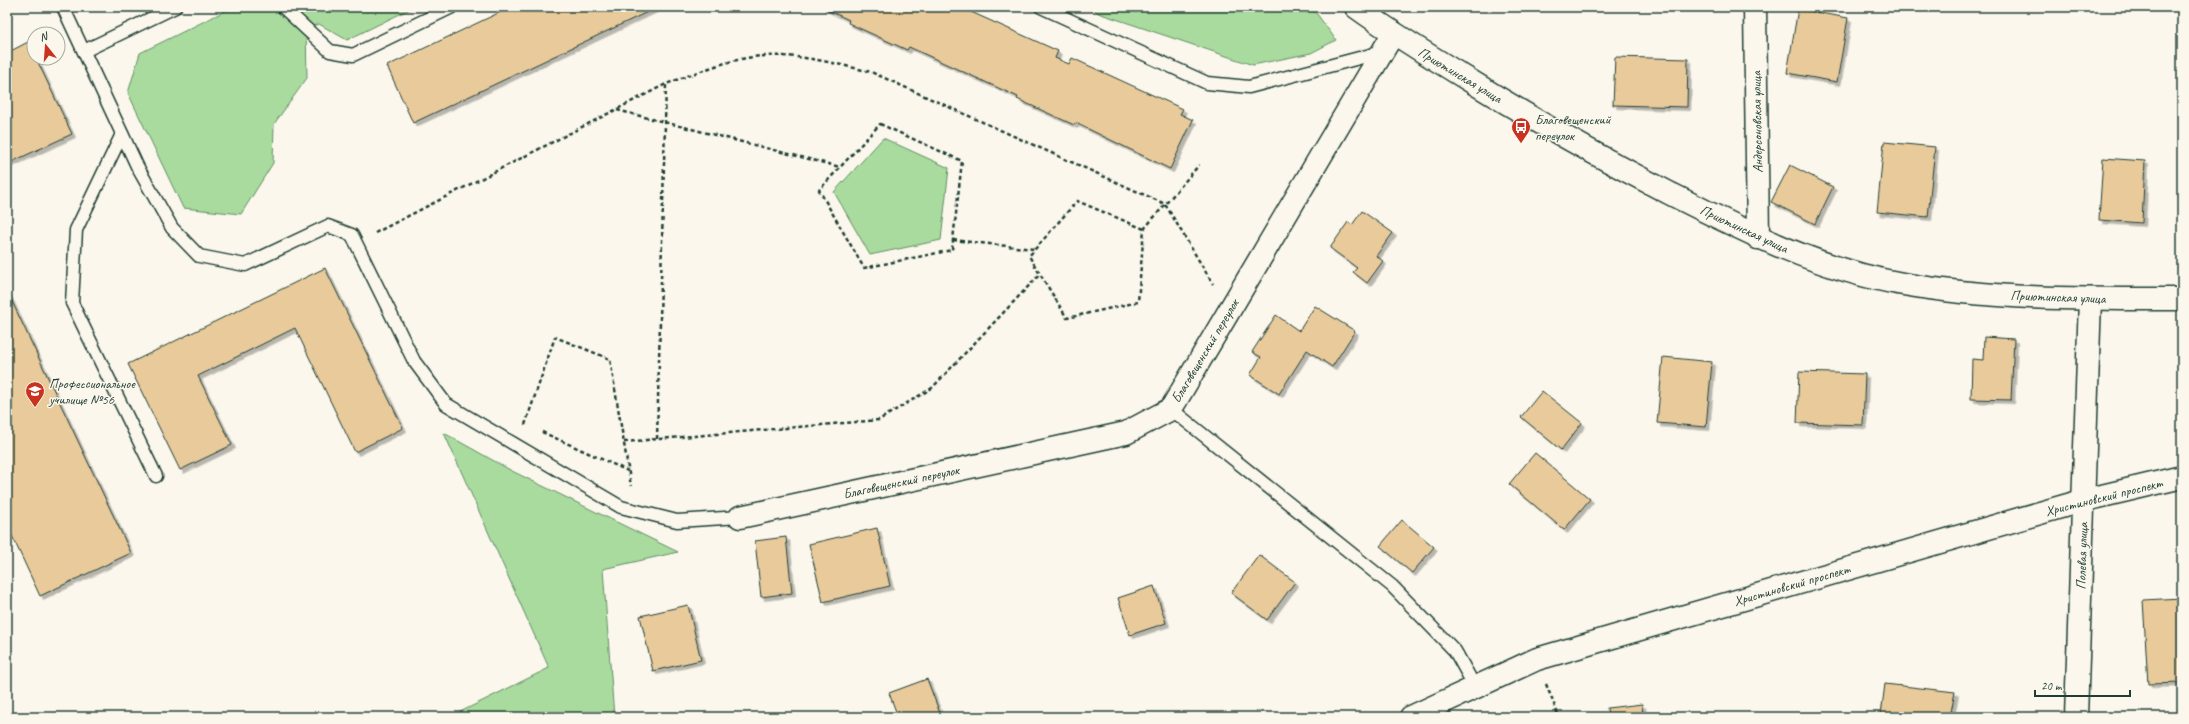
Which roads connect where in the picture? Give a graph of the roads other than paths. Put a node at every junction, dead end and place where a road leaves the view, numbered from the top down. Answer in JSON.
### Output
{"nodes":[{"id":1,"x":63,"y":7,"type":"edge"},
{"id":2,"x":175,"y":7,"type":"edge"},
{"id":3,"x":283,"y":7,"type":"edge"},
{"id":4,"x":452,"y":7,"type":"edge"},
{"id":5,"x":1041,"y":7,"type":"edge"},
{"id":6,"x":1356,"y":7,"type":"edge"},
{"id":7,"x":1755,"y":7,"type":"edge"},
{"id":8,"x":1388,"y":43,"type":"junction"},
{"id":9,"x":84,"y":51,"type":"junction"},
{"id":10,"x":122,"y":134,"type":"junction"},
{"id":11,"x":1758,"y":238,"type":"junction"},
{"id":12,"x":2090,"y":299,"type":"junction"},
{"id":13,"x":2182,"y":299,"type":"edge"},
{"id":14,"x":1170,"y":409,"type":"junction"},
{"id":15,"x":156,"y":476,"type":"dead end"},
{"id":16,"x":2182,"y":477,"type":"edge"},
{"id":17,"x":2084,"y":500,"type":"junction"},
{"id":18,"x":740,"y":517,"type":"joint"},
{"id":19,"x":1476,"y":687,"type":"junction"},
{"id":20,"x":1411,"y":717,"type":"edge"},
{"id":21,"x":2076,"y":717,"type":"edge"}],
"edges":[{"from":1,"to":9,"type":"lane"},
{"from":2,"to":9,"type":"lane"},
{"from":3,"to":4,"type":"lane"},
{"from":5,"to":8,"type":"lane"},
{"from":6,"to":8,"type":"street","name":"Приютинская улица"},
{"from":7,"to":11,"type":"street","name":"Андерсоновская улица"},
{"from":8,"to":11,"type":"street","name":"Приютинская улица"},
{"from":8,"to":14,"type":"street","name":"Благовещенский переулок"},
{"from":9,"to":10,"type":"lane"},
{"from":10,"to":15,"type":"lane"},
{"from":10,"to":18,"type":"lane"},
{"from":11,"to":12,"type":"street","name":"Приютинская улица"},
{"from":12,"to":13,"type":"street","name":"Приютинская улица"},
{"from":12,"to":17,"type":"street","name":"Полевая улица"},
{"from":14,"to":18,"type":"street","name":"Благовещенский переулок"},
{"from":14,"to":19,"type":"lane"},
{"from":16,"to":17,"type":"street","name":"Христиновский проспект"},
{"from":17,"to":19,"type":"street","name":"Христиновский проспект"},
{"from":17,"to":21,"type":"street","name":"Полевая улица"},
{"from":19,"to":20,"type":"street","name":"Христиновский проспект"}]}
